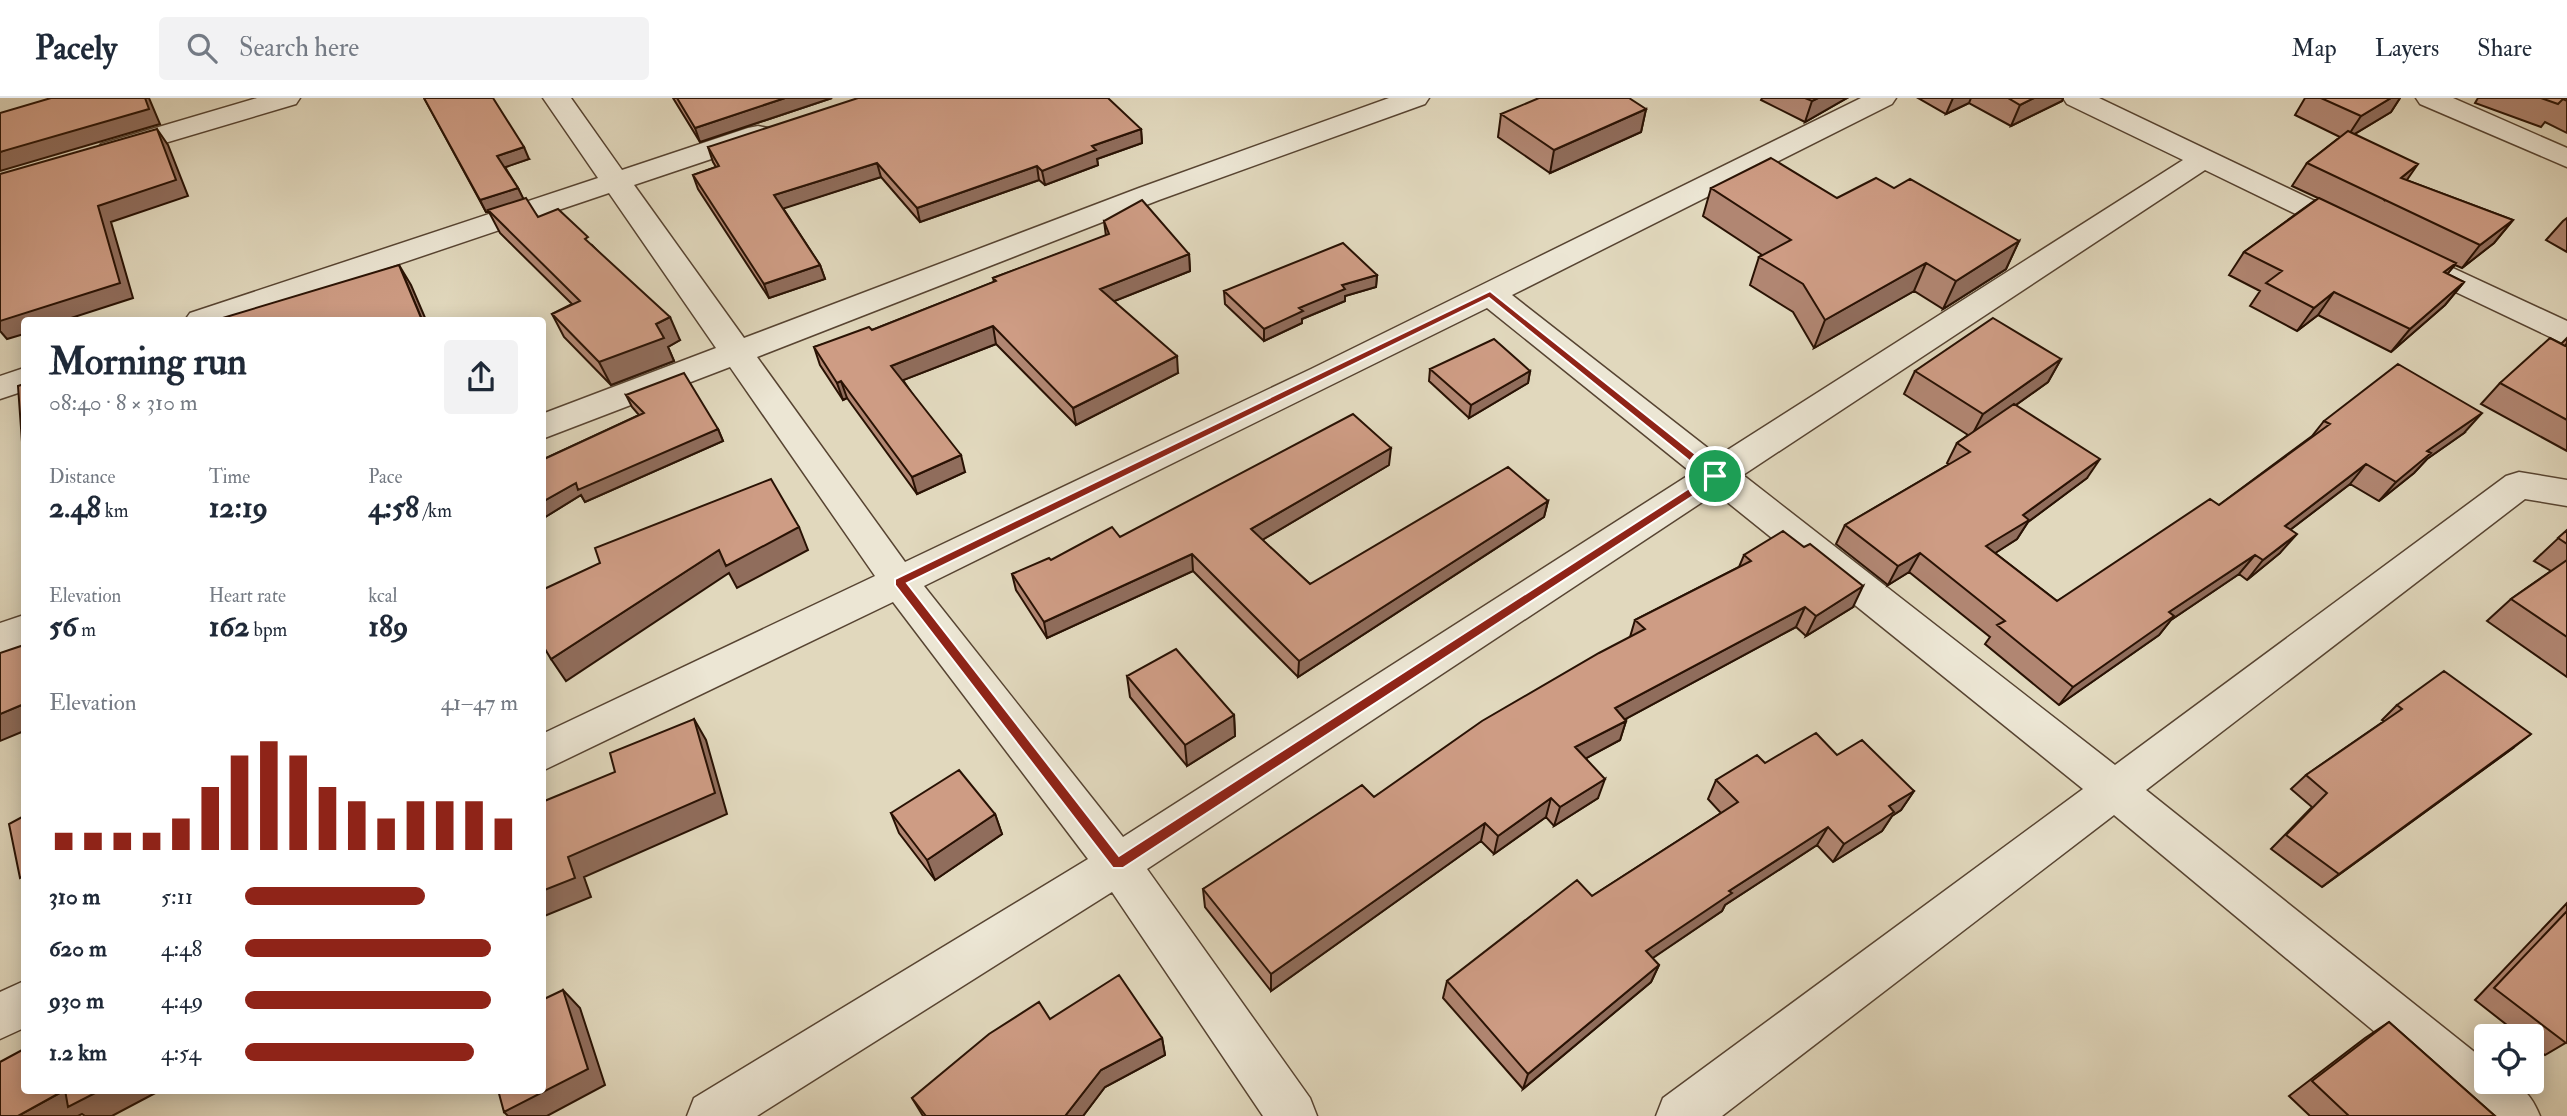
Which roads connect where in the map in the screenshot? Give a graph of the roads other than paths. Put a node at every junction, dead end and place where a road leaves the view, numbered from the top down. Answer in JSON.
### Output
{"nodes":[{"id":1,"x":286,"y":98,"type":"edge"},
{"id":2,"x":557,"y":98,"type":"edge"},
{"id":3,"x":1415,"y":98,"type":"edge"},
{"id":4,"x":1882,"y":98,"type":"edge"},
{"id":5,"x":2077,"y":98,"type":"edge"},
{"id":6,"x":2430,"y":98,"type":"edge"},
{"id":7,"x":788,"y":124,"type":"edge"},
{"id":8,"x":91,"y":156,"type":"edge"},
{"id":9,"x":2567,"y":158,"type":"edge"},
{"id":10,"x":2203,"y":159,"type":"junction"},
{"id":11,"x":616,"y":182,"type":"junction"},
{"id":12,"x":1490,"y":294,"type":"junction"},
{"id":13,"x":210,"y":317,"type":"edge"},
{"id":14,"x":2567,"y":334,"type":"edge"},
{"id":15,"x":736,"y":351,"type":"junction"},
{"id":16,"x":21,"y":380,"type":"edge"},
{"id":17,"x":0,"y":387,"type":"edge"},
{"id":18,"x":546,"y":425,"type":"edge"},
{"id":19,"x":1715,"y":476,"type":"junction"},
{"id":20,"x":2567,"y":493,"type":"edge"},
{"id":21,"x":899,"y":582,"type":"junction"},
{"id":22,"x":21,"y":631,"type":"edge"},
{"id":23,"x":0,"y":640,"type":"edge"},
{"id":24,"x":546,"y":752,"type":"edge"},
{"id":25,"x":2114,"y":789,"type":"junction"},
{"id":26,"x":1118,"y":864,"type":"junction"},
{"id":27,"x":21,"y":1006,"type":"edge"},
{"id":28,"x":0,"y":1016,"type":"edge"},
{"id":29,"x":712,"y":1116,"type":"edge"},
{"id":30,"x":1292,"y":1116,"type":"edge"},
{"id":31,"x":1681,"y":1116,"type":"edge"},
{"id":32,"x":2515,"y":1116,"type":"edge"}],
"edges":[{"from":1,"to":8,"type":"street"},
{"from":2,"to":11,"type":"street"},
{"from":3,"to":15,"type":"street"},
{"from":4,"to":12,"type":"street"},
{"from":5,"to":10,"type":"street"},
{"from":6,"to":9,"type":"street"},
{"from":7,"to":11,"type":"street"},
{"from":10,"to":14,"type":"street"},
{"from":10,"to":19,"type":"street"},
{"from":11,"to":13,"type":"street"},
{"from":11,"to":15,"type":"street"},
{"from":12,"to":19,"type":"street"},
{"from":12,"to":21,"type":"street"},
{"from":15,"to":18,"type":"street"},
{"from":15,"to":21,"type":"street"},
{"from":16,"to":17,"type":"street"},
{"from":19,"to":25,"type":"street"},
{"from":19,"to":26,"type":"street"},
{"from":20,"to":25,"type":"street"},
{"from":21,"to":24,"type":"street"},
{"from":21,"to":26,"type":"street"},
{"from":22,"to":23,"type":"street"},
{"from":25,"to":31,"type":"street"},
{"from":25,"to":32,"type":"street"},
{"from":26,"to":29,"type":"street"},
{"from":26,"to":30,"type":"street"},
{"from":27,"to":28,"type":"street"}]}
